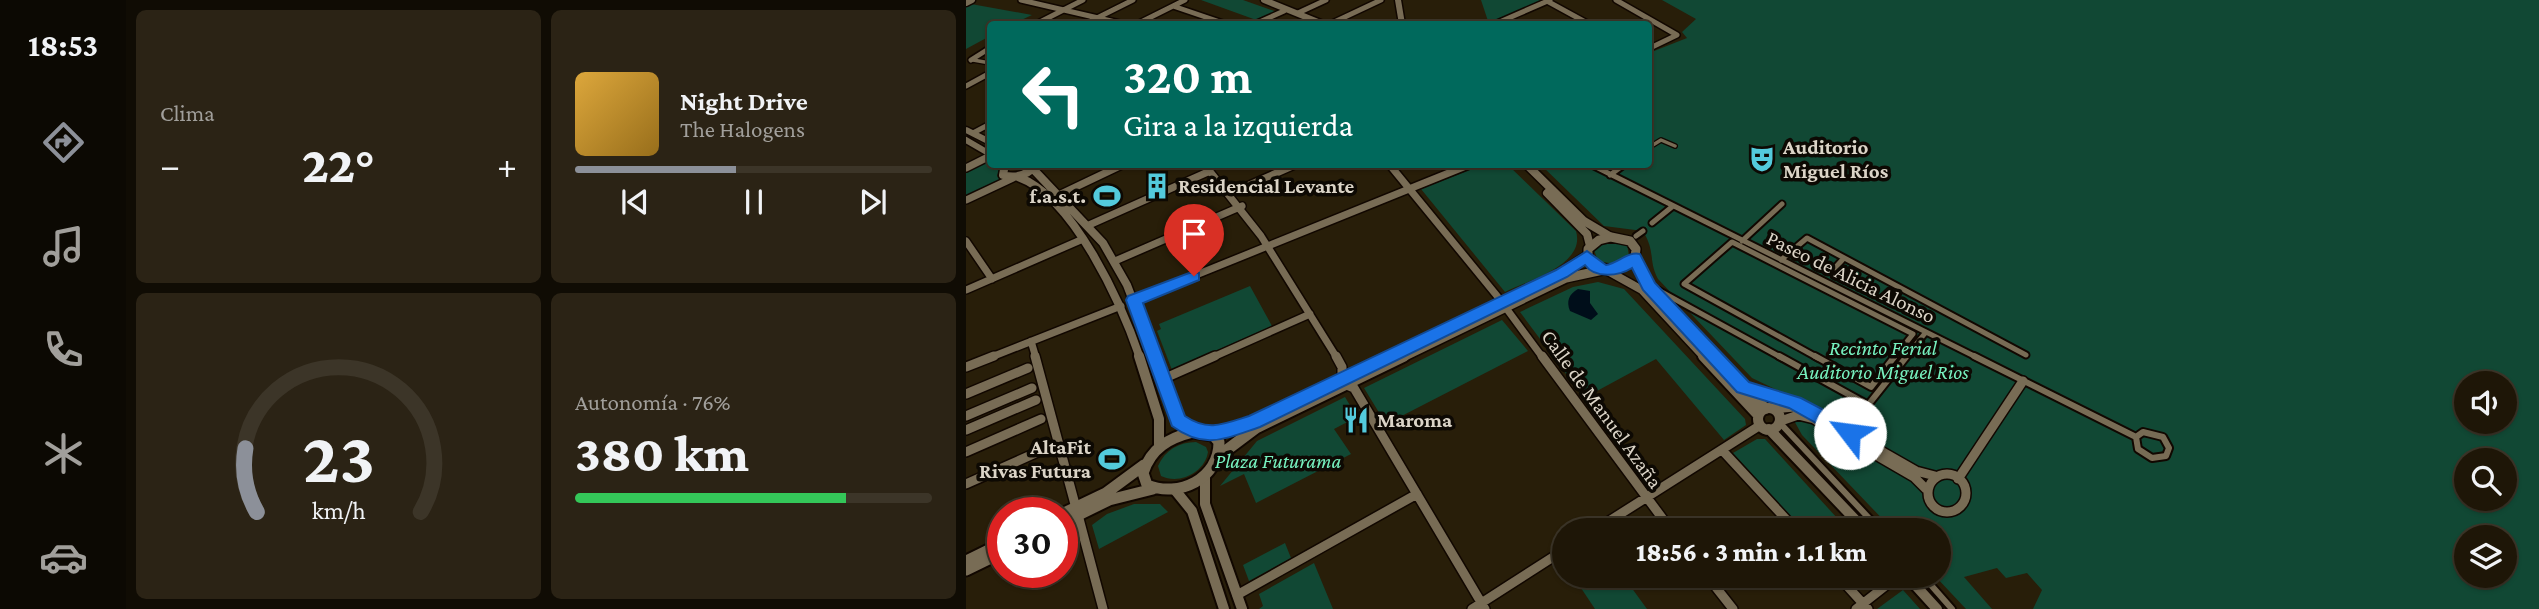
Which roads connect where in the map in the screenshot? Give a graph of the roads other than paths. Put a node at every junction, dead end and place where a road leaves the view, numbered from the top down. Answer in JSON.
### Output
{"nodes":[{"id":1,"x":1021,"y":0,"type":"edge"},
{"id":2,"x":1083,"y":0,"type":"edge"},
{"id":3,"x":1133,"y":0,"type":"edge"},
{"id":4,"x":1185,"y":0,"type":"edge"},
{"id":5,"x":1254,"y":0,"type":"edge"},
{"id":6,"x":1326,"y":0,"type":"edge"},
{"id":7,"x":1381,"y":0,"type":"edge"},
{"id":8,"x":1398,"y":0,"type":"edge"},
{"id":9,"x":1404,"y":0,"type":"edge"},
{"id":10,"x":1615,"y":0,"type":"edge"},
{"id":11,"x":1269,"y":1,"type":"edge"},
{"id":12,"x":1548,"y":1,"type":"edge"},
{"id":13,"x":1174,"y":6,"type":"junction"},
{"id":14,"x":1066,"y":9,"type":"junction"},
{"id":15,"x":1284,"y":11,"type":"junction"},
{"id":16,"x":1298,"y":13,"type":"junction"},
{"id":17,"x":1099,"y":17,"type":"junction"},
{"id":18,"x":1506,"y":19,"type":"junction"},
{"id":19,"x":1041,"y":21,"type":"edge"},
{"id":20,"x":1091,"y":21,"type":"edge"},
{"id":21,"x":1113,"y":21,"type":"edge"},
{"id":22,"x":1143,"y":21,"type":"edge"},
{"id":23,"x":1217,"y":21,"type":"edge"},
{"id":24,"x":1262,"y":21,"type":"edge"},
{"id":25,"x":1304,"y":21,"type":"edge"},
{"id":26,"x":1314,"y":21,"type":"edge"},
{"id":27,"x":1336,"y":21,"type":"edge"},
{"id":28,"x":1402,"y":21,"type":"edge"},
{"id":29,"x":1408,"y":21,"type":"edge"},
{"id":30,"x":1502,"y":21,"type":"edge"},
{"id":31,"x":1510,"y":21,"type":"edge"},
{"id":32,"x":1584,"y":21,"type":"edge"},
{"id":33,"x":1651,"y":21,"type":"edge"},
{"id":34,"x":1652,"y":21,"type":"edge"},
{"id":35,"x":1652,"y":47,"type":"edge"},
{"id":36,"x":987,"y":50,"type":"edge"},
{"id":37,"x":971,"y":60,"type":"joint"},
{"id":38,"x":987,"y":63,"type":"edge"},
{"id":39,"x":987,"y":76,"type":"edge"},
{"id":40,"x":966,"y":86,"type":"edge"},
{"id":41,"x":987,"y":125,"type":"edge"},
{"id":42,"x":969,"y":131,"type":"edge"},
{"id":43,"x":966,"y":140,"type":"edge"},
{"id":44,"x":987,"y":140,"type":"edge"},
{"id":45,"x":1652,"y":146,"type":"edge"},
{"id":46,"x":1675,"y":146,"type":"dead end"},
{"id":47,"x":987,"y":153,"type":"edge"},
{"id":48,"x":987,"y":157,"type":"edge"},
{"id":49,"x":966,"y":168,"type":"edge"},
{"id":50,"x":1006,"y":168,"type":"edge"},
{"id":51,"x":1032,"y":168,"type":"edge"},
{"id":52,"x":1038,"y":168,"type":"edge"},
{"id":53,"x":1116,"y":168,"type":"edge"},
{"id":54,"x":1207,"y":168,"type":"edge"},
{"id":55,"x":1288,"y":168,"type":"edge"},
{"id":56,"x":1392,"y":168,"type":"edge"},
{"id":57,"x":1461,"y":168,"type":"edge"},
{"id":58,"x":1522,"y":168,"type":"edge"},
{"id":59,"x":1530,"y":168,"type":"edge"},
{"id":60,"x":1597,"y":168,"type":"edge"},
{"id":61,"x":1620,"y":168,"type":"edge"},
{"id":62,"x":1210,"y":171,"type":"junction"},
{"id":63,"x":1610,"y":175,"type":"junction"},
{"id":64,"x":1016,"y":177,"type":"junction"},
{"id":65,"x":1410,"y":188,"type":"junction"},
{"id":66,"x":1231,"y":193,"type":"junction"},
{"id":67,"x":1061,"y":194,"type":"junction"},
{"id":68,"x":966,"y":200,"type":"edge"},
{"id":69,"x":1783,"y":204,"type":"dead end"},
{"id":70,"x":1242,"y":206,"type":"junction"},
{"id":71,"x":1673,"y":206,"type":"junction"},
{"id":72,"x":1653,"y":223,"type":"dead end"},
{"id":73,"x":1089,"y":225,"type":"junction"},
{"id":74,"x":1643,"y":231,"type":"dead end"},
{"id":75,"x":1636,"y":236,"type":"dead end"},
{"id":76,"x":1611,"y":237,"type":"junction"},
{"id":77,"x":1083,"y":239,"type":"junction"},
{"id":78,"x":1742,"y":241,"type":"junction"},
{"id":79,"x":967,"y":243,"type":"edge"},
{"id":80,"x":1270,"y":246,"type":"junction"},
{"id":81,"x":1751,"y":248,"type":"junction"},
{"id":82,"x":1588,"y":251,"type":"junction"},
{"id":83,"x":1634,"y":258,"type":"junction"},
{"id":84,"x":1844,"y":258,"type":"junction"},
{"id":85,"x":1781,"y":260,"type":"junction"},
{"id":86,"x":1115,"y":261,"type":"junction"},
{"id":87,"x":1835,"y":268,"type":"dead end"},
{"id":88,"x":1605,"y":270,"type":"junction"},
{"id":89,"x":1829,"y":273,"type":"dead end"},
{"id":90,"x":992,"y":279,"type":"junction"},
{"id":91,"x":1821,"y":280,"type":"junction"},
{"id":92,"x":1891,"y":285,"type":"junction"},
{"id":93,"x":966,"y":290,"type":"edge"},
{"id":94,"x":1658,"y":290,"type":"dead end"},
{"id":95,"x":1885,"y":292,"type":"dead end"},
{"id":96,"x":1880,"y":298,"type":"dead end"},
{"id":97,"x":1134,"y":300,"type":"junction"},
{"id":98,"x":1504,"y":305,"type":"junction"},
{"id":99,"x":1121,"y":306,"type":"junction"},
{"id":100,"x":1873,"y":306,"type":"junction"},
{"id":101,"x":1310,"y":314,"type":"junction"},
{"id":102,"x":1888,"y":318,"type":"junction"},
{"id":103,"x":1926,"y":332,"type":"junction"},
{"id":104,"x":1031,"y":341,"type":"junction"},
{"id":105,"x":2026,"y":355,"type":"dead end"},
{"id":106,"x":966,"y":367,"type":"edge"},
{"id":107,"x":1028,"y":368,"type":"dead end"},
{"id":108,"x":1163,"y":379,"type":"junction"},
{"id":109,"x":2023,"y":381,"type":"junction"},
{"id":110,"x":1344,"y":382,"type":"junction"},
{"id":111,"x":1743,"y":387,"type":"junction"},
{"id":112,"x":1032,"y":388,"type":"dead end"},
{"id":113,"x":966,"y":394,"type":"edge"},
{"id":114,"x":1036,"y":400,"type":"dead end"},
{"id":115,"x":1803,"y":408,"type":"junction"},
{"id":116,"x":966,"y":416,"type":"edge"},
{"id":117,"x":1765,"y":417,"type":"junction"},
{"id":118,"x":1041,"y":419,"type":"dead end"},
{"id":119,"x":1780,"y":422,"type":"junction"},
{"id":120,"x":966,"y":430,"type":"edge"},
{"id":121,"x":1194,"y":432,"type":"junction"},
{"id":122,"x":1213,"y":435,"type":"junction"},
{"id":123,"x":2136,"y":437,"type":"junction"},
{"id":124,"x":1058,"y":443,"type":"junction"},
{"id":125,"x":1159,"y":447,"type":"junction"},
{"id":126,"x":1722,"y":450,"type":"junction"},
{"id":127,"x":966,"y":452,"type":"edge"},
{"id":128,"x":1220,"y":455,"type":"junction"},
{"id":129,"x":1144,"y":465,"type":"junction"},
{"id":130,"x":1205,"y":475,"type":"junction"},
{"id":131,"x":1936,"y":476,"type":"junction"},
{"id":132,"x":1958,"y":479,"type":"junction"},
{"id":133,"x":966,"y":484,"type":"edge"},
{"id":134,"x":1153,"y":489,"type":"junction"},
{"id":135,"x":1926,"y":489,"type":"junction"},
{"id":136,"x":1175,"y":490,"type":"junction"},
{"id":137,"x":1417,"y":494,"type":"junction"},
{"id":138,"x":1073,"y":497,"type":"edge"},
{"id":139,"x":1646,"y":498,"type":"junction"},
{"id":140,"x":1078,"y":511,"type":"edge"},
{"id":141,"x":1078,"y":512,"type":"edge"},
{"id":142,"x":1078,"y":516,"type":"edge"},
{"id":143,"x":1614,"y":518,"type":"edge"},
{"id":144,"x":1662,"y":518,"type":"edge"},
{"id":145,"x":1785,"y":518,"type":"edge"},
{"id":146,"x":1854,"y":518,"type":"edge"},
{"id":147,"x":1869,"y":518,"type":"edge"},
{"id":148,"x":987,"y":551,"type":"edge"},
{"id":149,"x":1552,"y":558,"type":"edge"},
{"id":150,"x":987,"y":560,"type":"edge"},
{"id":151,"x":966,"y":561,"type":"edge"},
{"id":152,"x":966,"y":570,"type":"edge"},
{"id":153,"x":1716,"y":588,"type":"edge"},
{"id":154,"x":1848,"y":588,"type":"edge"},
{"id":155,"x":1884,"y":588,"type":"edge"},
{"id":156,"x":1917,"y":588,"type":"edge"},
{"id":157,"x":1934,"y":588,"type":"edge"},
{"id":158,"x":1237,"y":595,"type":"junction"},
{"id":159,"x":1483,"y":606,"type":"edge"},
{"id":160,"x":1863,"y":607,"type":"edge"},
{"id":161,"x":1103,"y":609,"type":"edge"},
{"id":162,"x":1224,"y":609,"type":"edge"},
{"id":163,"x":1242,"y":609,"type":"edge"},
{"id":164,"x":1472,"y":609,"type":"edge"},
{"id":165,"x":1733,"y":609,"type":"edge"},
{"id":166,"x":1937,"y":609,"type":"edge"},
{"id":167,"x":1952,"y":609,"type":"edge"}],
"edges":[{"from":1,"to":14,"type":"street"},
{"from":2,"to":14,"type":"street"},
{"from":3,"to":17,"type":"street"},
{"from":4,"to":13,"type":"street"},
{"from":5,"to":15,"type":"street"},
{"from":6,"to":16,"type":"street"},
{"from":7,"to":27,"type":"street"},
{"from":8,"to":28,"type":"street"},
{"from":9,"to":29,"type":"street"},
{"from":10,"to":33,"type":"street"},
{"from":11,"to":16,"type":"street"},
{"from":12,"to":18,"type":"street"},
{"from":12,"to":32,"type":"street"},
{"from":13,"to":22,"type":"street"},
{"from":13,"to":23,"type":"street"},
{"from":14,"to":17,"type":"street"},
{"from":14,"to":19,"type":"street"},
{"from":15,"to":24,"type":"street"},
{"from":15,"to":25,"type":"street"},
{"from":16,"to":26,"type":"street"},
{"from":17,"to":20,"type":"street"},
{"from":17,"to":21,"type":"street"},
{"from":18,"to":30,"type":"street"},
{"from":18,"to":31,"type":"street"},
{"from":34,"to":35,"type":"street"},
{"from":36,"to":37,"type":"street"},
{"from":37,"to":38,"type":"street"},
{"from":39,"to":40,"type":"street"},
{"from":41,"to":42,"type":"street"},
{"from":42,"to":44,"type":"street"},
{"from":43,"to":47,"type":"street"},
{"from":45,"to":46,"type":"street"},
{"from":48,"to":49,"type":"street"},
{"from":50,"to":64,"type":"street"},
{"from":51,"to":64,"type":"street"},
{"from":52,"to":67,"type":"street"},
{"from":53,"to":67,"type":"street"},
{"from":54,"to":62,"type":"street"},
{"from":55,"to":66,"type":"street"},
{"from":56,"to":65,"type":"street","name":"Calle de Manuel Azaña"},
{"from":57,"to":65,"type":"street"},
{"from":58,"to":82,"type":"street"},
{"from":59,"to":76,"type":"street"},
{"from":60,"to":63,"type":"street","name":"Paseo de Alicia Alonso"},
{"from":61,"to":63,"type":"street"},
{"from":62,"to":66,"type":"street"},
{"from":62,"to":73,"type":"street"},
{"from":63,"to":71,"type":"street","name":"Paseo de Alicia Alonso"},
{"from":64,"to":68,"type":"street"},
{"from":64,"to":77,"type":"street"},
{"from":65,"to":80,"type":"street"},
{"from":65,"to":98,"type":"street","name":"Calle de Manuel Azaña"},
{"from":66,"to":70,"type":"street"},
{"from":67,"to":73,"type":"street"},
{"from":69,"to":78,"type":"street"},
{"from":70,"to":80,"type":"street"},
{"from":70,"to":86,"type":"street"},
{"from":71,"to":72,"type":"street"},
{"from":71,"to":78,"type":"street","name":"Paseo de Alicia Alonso"},
{"from":73,"to":86,"type":"street"},
{"from":74,"to":75,"type":"street"},
{"from":76,"to":82,"type":"main road"},
{"from":76,"to":83,"type":"main road"},
{"from":77,"to":90,"type":"street"},
{"from":77,"to":99,"type":"street"},
{"from":78,"to":81,"type":"street","name":"Paseo de Alicia Alonso"},
{"from":79,"to":90,"type":"street"},
{"from":80,"to":97,"type":"street"},
{"from":80,"to":101,"type":"street"},
{"from":81,"to":85,"type":"street","name":"Paseo de Alicia Alonso"},
{"from":81,"to":102,"type":"street"},
{"from":81,"to":102,"type":"street"},
{"from":82,"to":88,"type":"main road"},
{"from":82,"to":98,"type":"main road"},
{"from":83,"to":88,"type":"main road"},
{"from":83,"to":111,"type":"street"},
{"from":84,"to":85,"type":"street"},
{"from":84,"to":87,"type":"street"},
{"from":84,"to":92,"type":"street"},
{"from":85,"to":91,"type":"street","name":"Paseo de Alicia Alonso"},
{"from":86,"to":97,"type":"street"},
{"from":88,"to":98,"type":"main road"},
{"from":88,"to":117,"type":"street"},
{"from":89,"to":91,"type":"street"},
{"from":90,"to":93,"type":"street"},
{"from":91,"to":100,"type":"street","name":"Paseo de Alicia Alonso"},
{"from":92,"to":95,"type":"street"},
{"from":92,"to":105,"type":"street"},
{"from":94,"to":103,"type":"street"},
{"from":96,"to":100,"type":"street"},
{"from":97,"to":108,"type":"street"},
{"from":98,"to":110,"type":"main road"},
{"from":98,"to":139,"type":"street","name":"Calle de Manuel Azaña"},
{"from":99,"to":104,"type":"street"},
{"from":99,"to":125,"type":"street"},
{"from":100,"to":102,"type":"street","name":"Paseo de Alicia Alonso"},
{"from":101,"to":108,"type":"street"},
{"from":101,"to":110,"type":"street"},
{"from":102,"to":103,"type":"street","name":"Paseo de Alicia Alonso"},
{"from":103,"to":109,"type":"street","name":"Paseo de Alicia Alonso"},
{"from":104,"to":106,"type":"street"},
{"from":104,"to":124,"type":"street"},
{"from":107,"to":113,"type":"street"},
{"from":108,"to":121,"type":"street"},
{"from":109,"to":123,"type":"street","name":"Paseo de Alicia Alonso"},
{"from":109,"to":132,"type":"street"},
{"from":110,"to":122,"type":"main road"},
{"from":110,"to":128,"type":"main road"},
{"from":110,"to":137,"type":"street"},
{"from":111,"to":115,"type":"street"},
{"from":111,"to":117,"type":"street"},
{"from":112,"to":116,"type":"street"},
{"from":114,"to":120,"type":"street"},
{"from":115,"to":117,"type":"street"},
{"from":115,"to":131,"type":"street"},
{"from":117,"to":119,"type":"street"},
{"from":117,"to":126,"type":"street"},
{"from":117,"to":146,"type":"street"},
{"from":118,"to":127,"type":"street"},
{"from":119,"to":135,"type":"street"},
{"from":119,"to":147,"type":"street"},
{"from":121,"to":122,"type":"main road"},
{"from":121,"to":125,"type":"main road"},
{"from":122,"to":128,"type":"main road"},
{"from":123,"to":123,"type":"street"},
{"from":124,"to":133,"type":"street"},
{"from":124,"to":138,"type":"street"},
{"from":125,"to":129,"type":"main road"},
{"from":126,"to":139,"type":"street"},
{"from":126,"to":145,"type":"street"},
{"from":128,"to":130,"type":"main road"},
{"from":129,"to":134,"type":"main road"},
{"from":129,"to":140,"type":"main road"},
{"from":130,"to":136,"type":"main road"},
{"from":130,"to":158,"type":"street"},
{"from":131,"to":132,"type":"street"},
{"from":131,"to":135,"type":"street"},
{"from":132,"to":135,"type":"street"},
{"from":134,"to":136,"type":"main road"},
{"from":134,"to":141,"type":"main road"},
{"from":136,"to":162,"type":"street"},
{"from":137,"to":158,"type":"street"},
{"from":137,"to":159,"type":"street"},
{"from":139,"to":143,"type":"street"},
{"from":139,"to":144,"type":"street","name":"Calle de Manuel Azaña"},
{"from":142,"to":161,"type":"street"},
{"from":148,"to":151,"type":"main road"},
{"from":149,"to":159,"type":"street"},
{"from":150,"to":152,"type":"main road"},
{"from":153,"to":165,"type":"street"},
{"from":154,"to":160,"type":"street"},
{"from":155,"to":160,"type":"street"},
{"from":156,"to":166,"type":"street"},
{"from":157,"to":167,"type":"street"},
{"from":158,"to":163,"type":"street"},
{"from":159,"to":164,"type":"street"}]}
